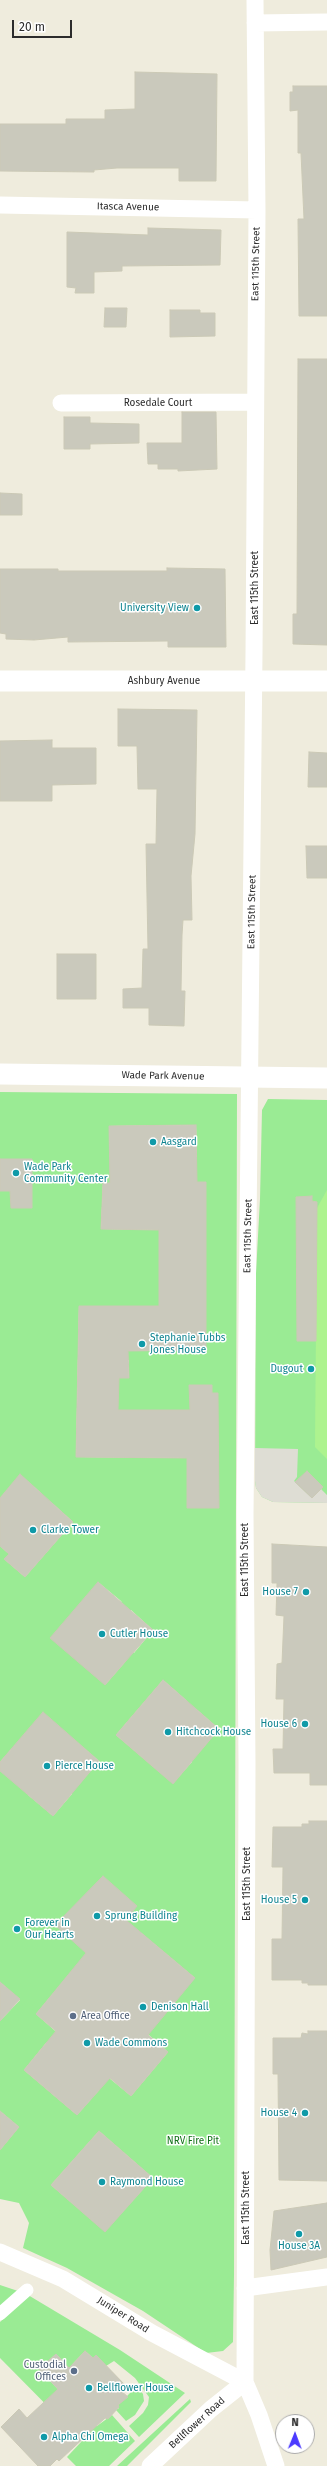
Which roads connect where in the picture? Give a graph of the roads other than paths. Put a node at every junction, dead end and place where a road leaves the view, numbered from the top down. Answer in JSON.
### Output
{"nodes":[{"id":1,"x":255,"y":0,"type":"edge"},
{"id":2,"x":327,"y":22,"type":"edge"},
{"id":3,"x":255,"y":23,"type":"junction"},
{"id":4,"x":0,"y":205,"type":"edge"},
{"id":5,"x":257,"y":210,"type":"junction"},
{"id":6,"x":255,"y":402,"type":"junction"},
{"id":7,"x":61,"y":403,"type":"dead end"},
{"id":8,"x":254,"y":680,"type":"junction"},
{"id":9,"x":0,"y":681,"type":"edge"},
{"id":10,"x":327,"y":681,"type":"edge"},
{"id":11,"x":0,"y":1074,"type":"edge"},
{"id":12,"x":250,"y":1077,"type":"junction"},
{"id":13,"x":327,"y":1078,"type":"edge"},
{"id":14,"x":0,"y":2252,"type":"edge"},
{"id":15,"x":327,"y":2276,"type":"edge"},
{"id":16,"x":245,"y":2288,"type":"junction"},
{"id":17,"x":26,"y":2290,"type":"dead end"},
{"id":18,"x":0,"y":2314,"type":"edge"},
{"id":19,"x":245,"y":2382,"type":"junction"},
{"id":20,"x":150,"y":2466,"type":"edge"},
{"id":21,"x":276,"y":2466,"type":"edge"}],
"edges":[{"from":1,"to":3,"type":"street","name":"East 115th Street"},
{"from":2,"to":3,"type":"street"},
{"from":3,"to":5,"type":"street","name":"East 115th Street"},
{"from":4,"to":5,"type":"street","name":"Itasca Avenue"},
{"from":5,"to":6,"type":"street","name":"East 115th Street"},
{"from":6,"to":7,"type":"street","name":"Rosedale Court"},
{"from":6,"to":8,"type":"street","name":"East 115th Street"},
{"from":8,"to":9,"type":"street","name":"Ashbury Avenue"},
{"from":8,"to":10,"type":"street","name":"Ashbury Avenue"},
{"from":8,"to":12,"type":"street","name":"East 115th Street"},
{"from":11,"to":12,"type":"street","name":"Wade Park Avenue"},
{"from":12,"to":13,"type":"street","name":"Wade Park Avenue"},
{"from":12,"to":16,"type":"street","name":"East 115th Street"},
{"from":14,"to":19,"type":"street","name":"Juniper Road"},
{"from":15,"to":16,"type":"street"},
{"from":16,"to":19,"type":"street","name":"East 115th Street"},
{"from":17,"to":18,"type":"street"},
{"from":19,"to":20,"type":"street","name":"Bellflower Road"},
{"from":19,"to":21,"type":"street","name":"East 115th Street"}]}
